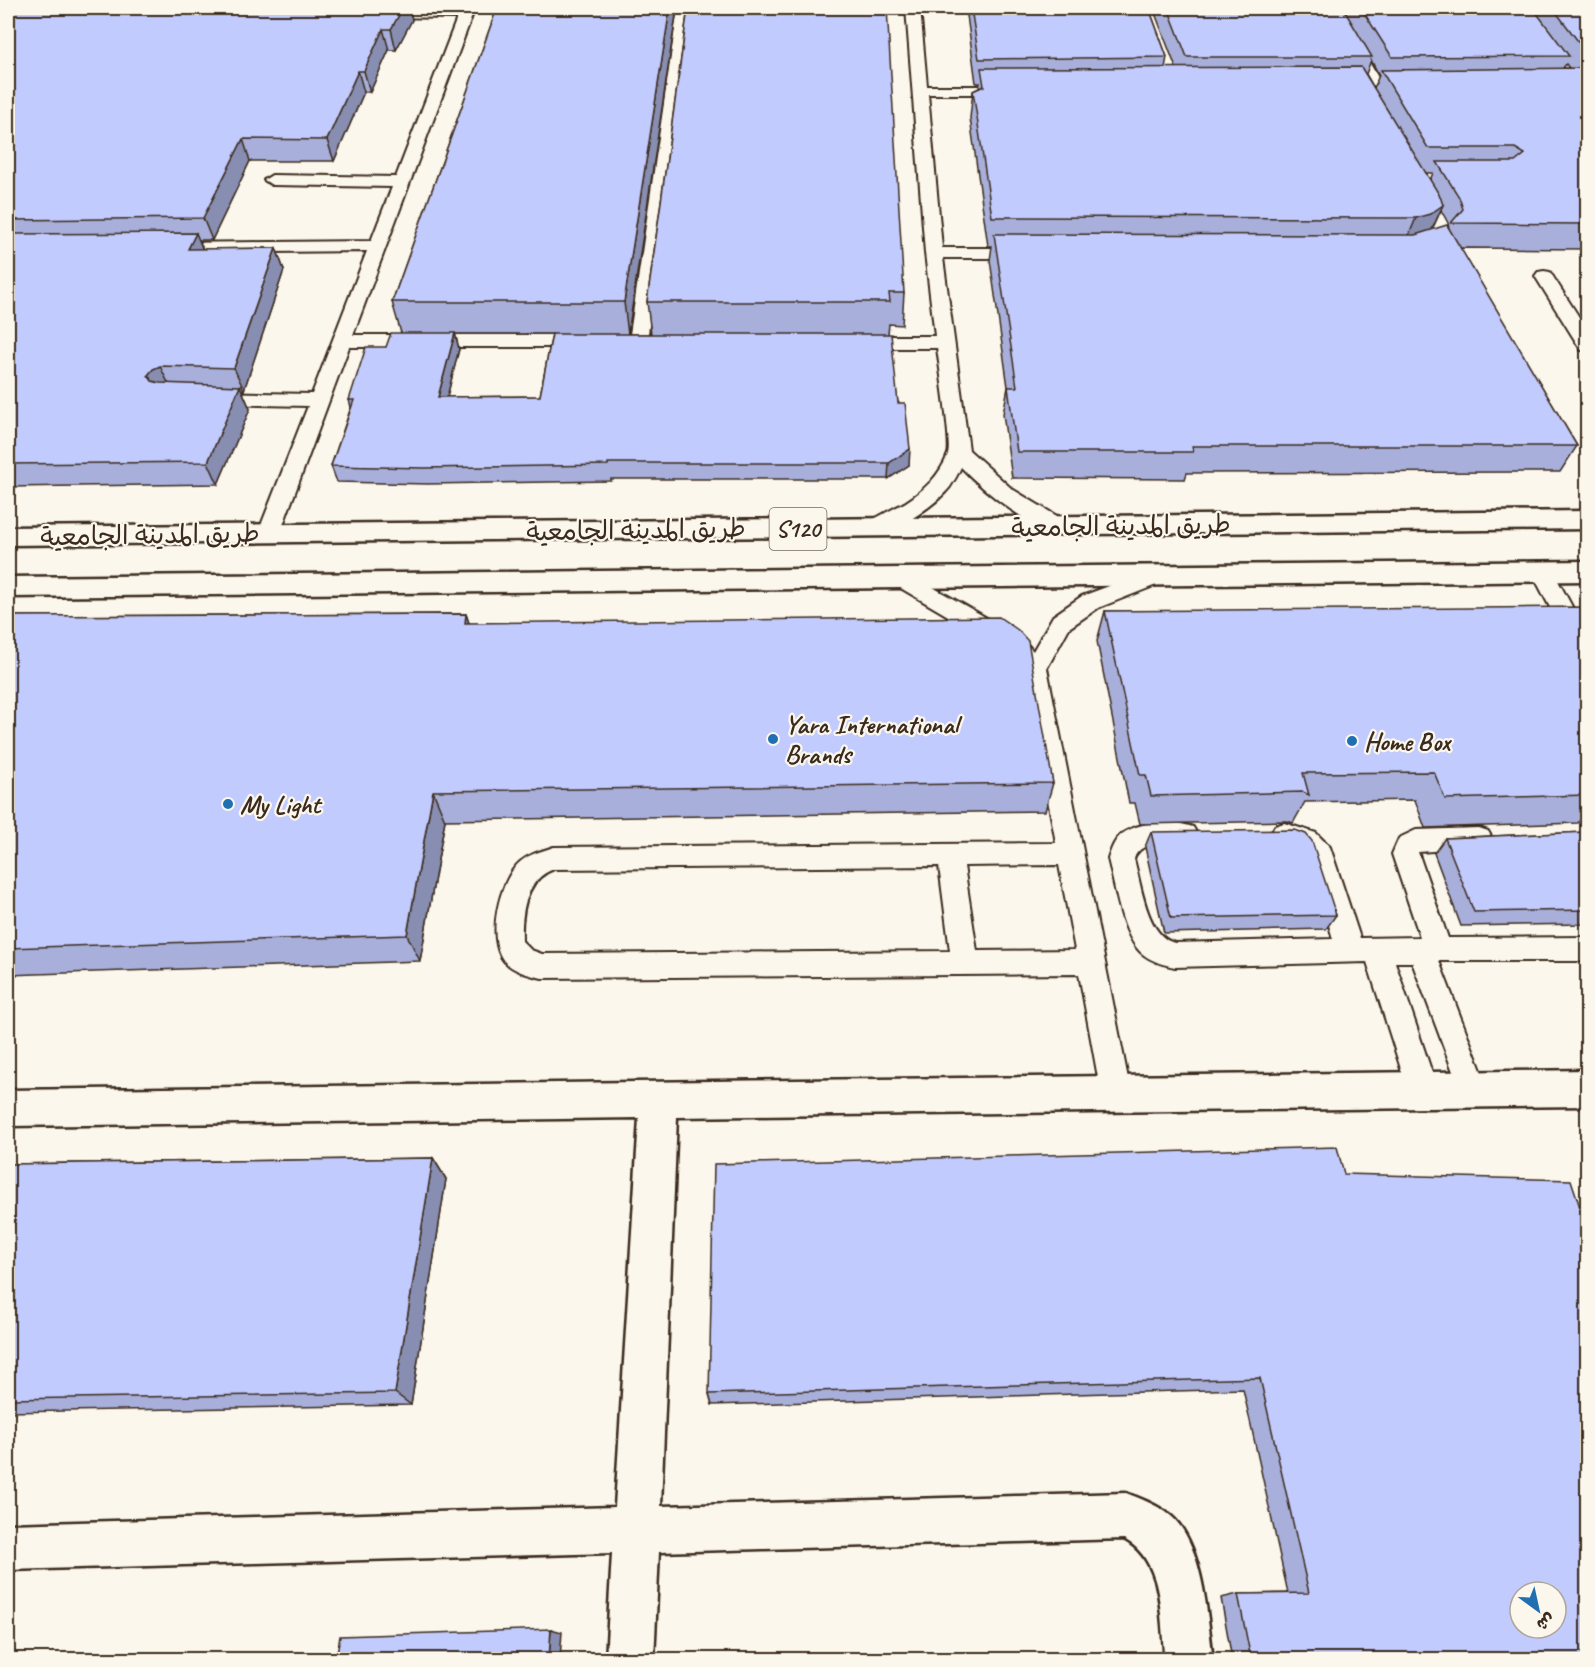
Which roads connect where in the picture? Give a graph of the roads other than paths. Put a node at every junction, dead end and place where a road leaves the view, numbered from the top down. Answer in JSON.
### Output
{"nodes":[{"id":1,"x":685,"y":8,"type":"edge"},
{"id":2,"x":913,"y":8,"type":"edge"},
{"id":3,"x":1331,"y":8,"type":"edge"},
{"id":4,"x":467,"y":11,"type":"edge"},
{"id":5,"x":361,"y":13,"type":"edge"},
{"id":6,"x":920,"y":90,"type":"junction"},
{"id":7,"x":1024,"y":90,"type":"edge"},
{"id":8,"x":1364,"y":98,"type":"edge"},
{"id":9,"x":272,"y":180,"type":"dead end"},
{"id":10,"x":401,"y":182,"type":"junction"},
{"id":11,"x":378,"y":246,"type":"junction"},
{"id":12,"x":151,"y":248,"type":"edge"},
{"id":13,"x":934,"y":253,"type":"junction"},
{"id":14,"x":1040,"y":253,"type":"edge"},
{"id":15,"x":1544,"y":276,"type":"dead end"},
{"id":16,"x":341,"y":341,"type":"junction"},
{"id":17,"x":638,"y":341,"type":"junction"},
{"id":18,"x":662,"y":341,"type":"edge"},
{"id":19,"x":838,"y":342,"type":"edge"},
{"id":20,"x":944,"y":342,"type":"junction"},
{"id":21,"x":1587,"y":346,"type":"edge"},
{"id":22,"x":195,"y":398,"type":"edge"},
{"id":23,"x":319,"y":400,"type":"junction"},
{"id":24,"x":959,"y":452,"type":"junction"},
{"id":25,"x":1587,"y":520,"type":"edge"},
{"id":26,"x":1058,"y":526,"type":"junction"},
{"id":27,"x":873,"y":528,"type":"junction"},
{"id":28,"x":269,"y":533,"type":"junction"},
{"id":29,"x":8,"y":536,"type":"edge"},
{"id":30,"x":1542,"y":571,"type":"junction"},
{"id":31,"x":1587,"y":571,"type":"edge"},
{"id":32,"x":1161,"y":575,"type":"junction"},
{"id":33,"x":900,"y":578,"type":"junction"},
{"id":34,"x":8,"y":587,"type":"edge"},
{"id":35,"x":1587,"y":659,"type":"edge"},
{"id":36,"x":1035,"y":668,"type":"junction"},
{"id":37,"x":1204,"y":834,"type":"edge"},
{"id":38,"x":1263,"y":834,"type":"edge"},
{"id":39,"x":1498,"y":837,"type":"edge"},
{"id":40,"x":1069,"y":854,"type":"junction"},
{"id":41,"x":951,"y":855,"type":"junction"},
{"id":42,"x":1429,"y":949,"type":"junction"},
{"id":43,"x":1587,"y":949,"type":"edge"},
{"id":44,"x":1364,"y":950,"type":"junction"},
{"id":45,"x":1090,"y":962,"type":"junction"},
{"id":46,"x":964,"y":963,"type":"junction"},
{"id":47,"x":1587,"y":1089,"type":"edge"},
{"id":48,"x":1474,"y":1090,"type":"junction"},
{"id":49,"x":1423,"y":1091,"type":"junction"},
{"id":50,"x":1116,"y":1094,"type":"junction"},
{"id":51,"x":659,"y":1100,"type":"junction"},
{"id":52,"x":8,"y":1108,"type":"edge"},
{"id":53,"x":637,"y":1528,"type":"junction"},
{"id":54,"x":8,"y":1547,"type":"edge"},
{"id":55,"x":630,"y":1659,"type":"edge"},
{"id":56,"x":1189,"y":1659,"type":"edge"}],
"edges":[{"from":1,"to":17,"type":"lane"},
{"from":2,"to":6,"type":"lane"},
{"from":3,"to":8,"type":"lane"},
{"from":4,"to":5,"type":"lane"},
{"from":4,"to":10,"type":"lane"},
{"from":6,"to":7,"type":"lane"},
{"from":6,"to":13,"type":"lane"},
{"from":9,"to":10,"type":"lane"},
{"from":10,"to":11,"type":"lane"},
{"from":11,"to":12,"type":"lane"},
{"from":11,"to":16,"type":"lane"},
{"from":13,"to":14,"type":"lane"},
{"from":13,"to":20,"type":"lane"},
{"from":15,"to":21,"type":"lane"},
{"from":16,"to":17,"type":"lane"},
{"from":16,"to":23,"type":"lane"},
{"from":17,"to":18,"type":"lane"},
{"from":19,"to":20,"type":"lane"},
{"from":20,"to":24,"type":"lane"},
{"from":22,"to":23,"type":"lane"},
{"from":23,"to":28,"type":"lane"},
{"from":24,"to":26,"type":"lane"},
{"from":24,"to":27,"type":"lane"},
{"from":25,"to":26,"type":"main road","name":"طريق المدينة الجامعية","number":"S120"},
{"from":26,"to":27,"type":"main road","name":"طريق المدينة الجامعية","number":"S120"},
{"from":27,"to":28,"type":"main road","name":"طريق المدينة الجامعية","number":"S120"},
{"from":28,"to":29,"type":"main road","name":"طريق المدينة الجامعية","number":"S120"},
{"from":30,"to":31,"type":"main road","name":"طريق المدينة الجامعية","number":"S120"},
{"from":30,"to":32,"type":"main road","name":"طريق المدينة الجامعية","number":"S120"},
{"from":30,"to":35,"type":"lane"},
{"from":32,"to":33,"type":"main road","name":"طريق المدينة الجامعية","number":"S120"},
{"from":32,"to":36,"type":"lane"},
{"from":33,"to":34,"type":"main road","name":"طريق المدينة الجامعية","number":"S120"},
{"from":33,"to":36,"type":"lane"},
{"from":36,"to":40,"type":"lane"},
{"from":37,"to":44,"type":"lane"},
{"from":38,"to":44,"type":"lane"},
{"from":39,"to":42,"type":"lane"},
{"from":40,"to":41,"type":"lane"},
{"from":40,"to":45,"type":"lane"},
{"from":41,"to":46,"type":"lane"},
{"from":41,"to":46,"type":"lane"},
{"from":42,"to":43,"type":"lane"},
{"from":42,"to":44,"type":"lane"},
{"from":42,"to":48,"type":"lane"},
{"from":44,"to":49,"type":"lane"},
{"from":45,"to":46,"type":"lane"},
{"from":45,"to":50,"type":"lane"},
{"from":47,"to":48,"type":"main road"},
{"from":48,"to":49,"type":"main road"},
{"from":49,"to":50,"type":"main road"},
{"from":50,"to":51,"type":"main road"},
{"from":51,"to":52,"type":"main road"},
{"from":51,"to":53,"type":"main road"},
{"from":53,"to":54,"type":"main road"},
{"from":53,"to":55,"type":"main road"},
{"from":53,"to":56,"type":"main road"}]}
